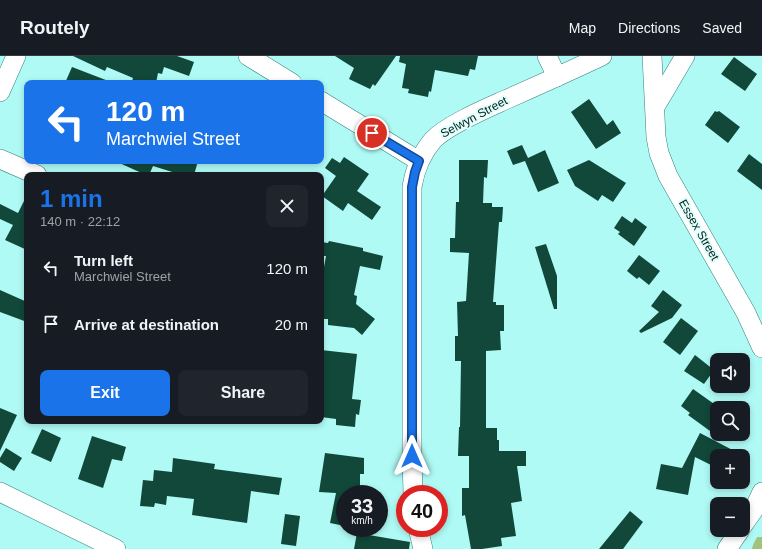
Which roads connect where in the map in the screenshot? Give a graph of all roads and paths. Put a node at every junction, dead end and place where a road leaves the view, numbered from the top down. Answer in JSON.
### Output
{"nodes":[{"id":1,"x":16,"y":56,"type":"edge"},
{"id":2,"x":248,"y":56,"type":"edge"},
{"id":3,"x":547,"y":56,"type":"edge"},
{"id":4,"x":602,"y":56,"type":"edge"},
{"id":5,"x":652,"y":56,"type":"edge"},
{"id":6,"x":685,"y":56,"type":"edge"},
{"id":7,"x":557,"y":77,"type":"junction"},
{"id":8,"x":287,"y":80,"type":"edge"},
{"id":9,"x":0,"y":92,"type":"edge"},
{"id":10,"x":324,"y":103,"type":"edge"},
{"id":11,"x":655,"y":107,"type":"junction"},
{"id":12,"x":0,"y":159,"type":"edge"},
{"id":13,"x":419,"y":161,"type":"junction"},
{"id":14,"x":30,"y":172,"type":"edge"},
{"id":15,"x":762,"y":348,"type":"edge"},
{"id":16,"x":414,"y":485,"type":"edge"},
{"id":17,"x":0,"y":492,"type":"edge"},
{"id":18,"x":762,"y":492,"type":"edge"},
{"id":19,"x":750,"y":515,"type":"edge"},
{"id":20,"x":420,"y":537,"type":"edge"},
{"id":21,"x":735,"y":537,"type":"edge"},
{"id":22,"x":116,"y":549,"type":"edge"},
{"id":23,"x":423,"y":549,"type":"edge"},
{"id":24,"x":727,"y":549,"type":"edge"}],
"edges":[{"from":1,"to":9,"type":"street"},
{"from":2,"to":8,"type":"street"},
{"from":3,"to":7,"type":"street"},
{"from":4,"to":7,"type":"street","name":"Selwyn Street"},
{"from":5,"to":11,"type":"street","name":"Essex Street"},
{"from":6,"to":11,"type":"street"},
{"from":7,"to":13,"type":"street","name":"Selwyn Street"},
{"from":10,"to":13,"type":"street"},
{"from":11,"to":15,"type":"street","name":"Essex Street"},
{"from":12,"to":14,"type":"street"},
{"from":13,"to":16,"type":"street","name":"Selwyn Street"},
{"from":17,"to":22,"type":"street"},
{"from":18,"to":19,"type":"street"},
{"from":20,"to":23,"type":"street"},
{"from":21,"to":24,"type":"street"}]}
